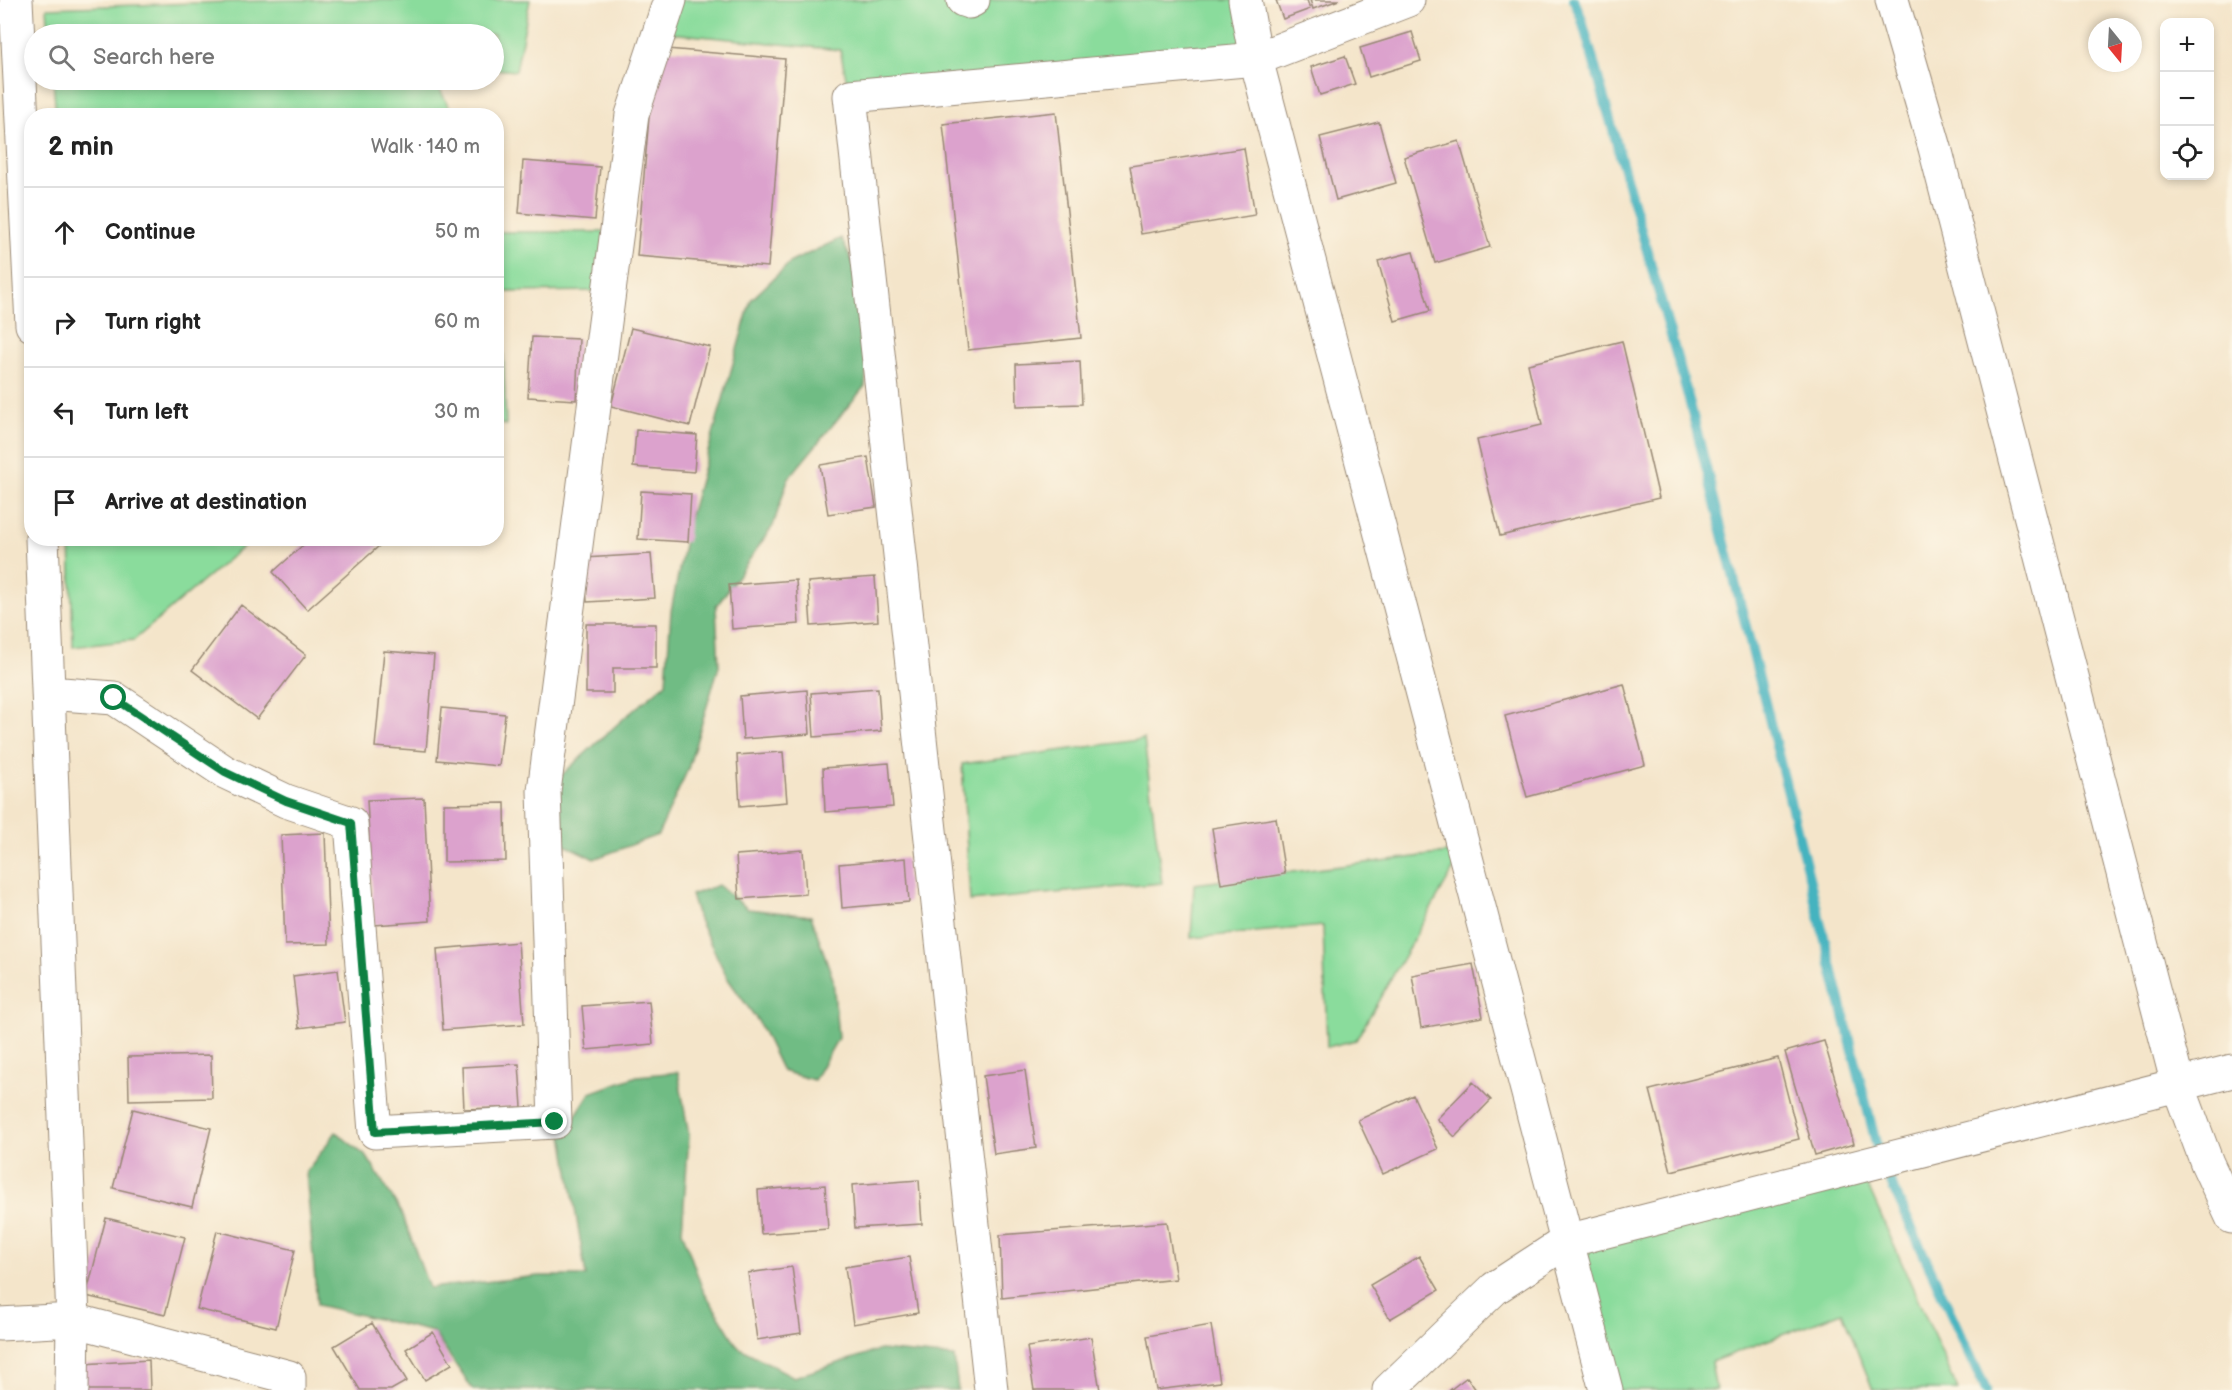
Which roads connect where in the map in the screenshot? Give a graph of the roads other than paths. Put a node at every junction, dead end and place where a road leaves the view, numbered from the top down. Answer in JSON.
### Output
{"nodes":[{"id":1,"x":16,"y":0,"type":"edge"},
{"id":2,"x":670,"y":0,"type":"edge"},
{"id":3,"x":963,"y":0,"type":"edge"},
{"id":4,"x":973,"y":0,"type":"edge"},
{"id":5,"x":1245,"y":0,"type":"edge"},
{"id":6,"x":1408,"y":0,"type":"edge"},
{"id":7,"x":1892,"y":0,"type":"edge"},
{"id":8,"x":1256,"y":59,"type":"junction"},
{"id":9,"x":24,"y":162,"type":"edge"},
{"id":10,"x":42,"y":546,"type":"edge"},
{"id":11,"x":49,"y":693,"type":"junction"},
{"id":12,"x":2232,"y":1071,"type":"edge"},
{"id":13,"x":2178,"y":1085,"type":"junction"},
{"id":14,"x":2232,"y":1217,"type":"edge"},
{"id":15,"x":1567,"y":1241,"type":"junction"},
{"id":16,"x":73,"y":1320,"type":"junction"},
{"id":17,"x":0,"y":1324,"type":"edge"},
{"id":18,"x":72,"y":1390,"type":"edge"},
{"id":19,"x":289,"y":1390,"type":"edge"},
{"id":20,"x":991,"y":1390,"type":"edge"},
{"id":21,"x":1389,"y":1390,"type":"edge"},
{"id":22,"x":1606,"y":1390,"type":"edge"}],
"edges":[{"from":1,"to":9,"type":"street"},
{"from":2,"to":11,"type":"street"},
{"from":3,"to":4,"type":"street"},
{"from":5,"to":8,"type":"street"},
{"from":6,"to":8,"type":"street"},
{"from":7,"to":13,"type":"street"},
{"from":8,"to":15,"type":"street"},
{"from":8,"to":20,"type":"street"},
{"from":10,"to":11,"type":"street"},
{"from":11,"to":16,"type":"street"},
{"from":12,"to":13,"type":"street"},
{"from":13,"to":14,"type":"street"},
{"from":13,"to":15,"type":"street"},
{"from":15,"to":21,"type":"street"},
{"from":15,"to":22,"type":"street"},
{"from":16,"to":17,"type":"street"},
{"from":16,"to":18,"type":"street"},
{"from":16,"to":19,"type":"street"}]}
